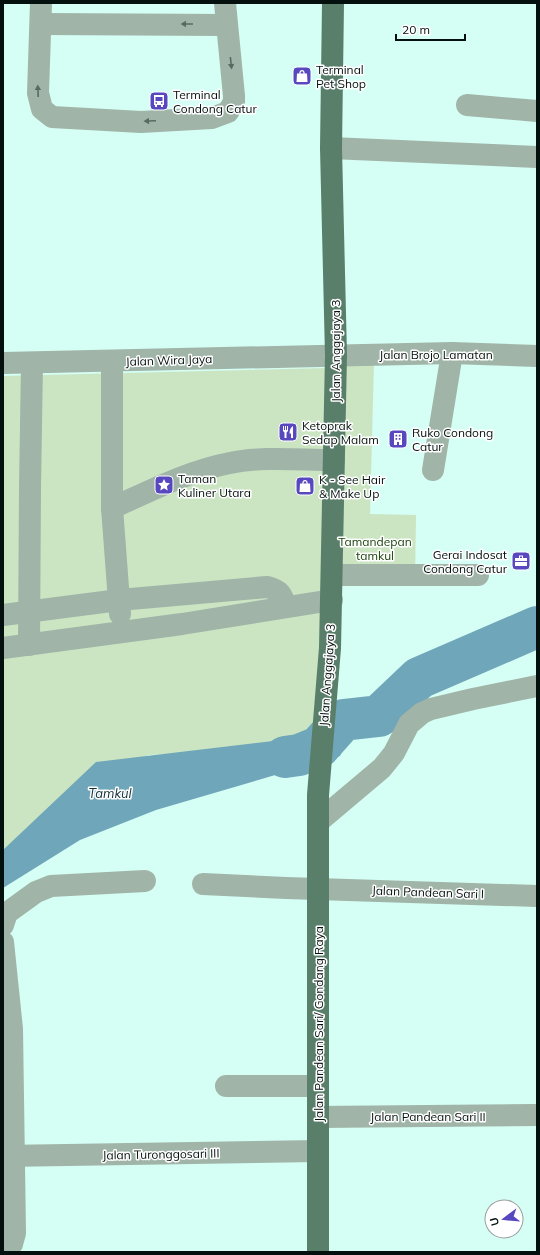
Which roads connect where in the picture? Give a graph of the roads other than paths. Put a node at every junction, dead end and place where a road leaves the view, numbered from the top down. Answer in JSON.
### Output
{"nodes":[{"id":1,"x":225,"y":3,"type":"edge"},
{"id":2,"x":334,"y":3,"type":"edge"},
{"id":3,"x":41,"y":14,"type":"edge"},
{"id":4,"x":226,"y":24,"type":"junction"},
{"id":5,"x":467,"y":105,"type":"dead end"},
{"id":6,"x":537,"y":111,"type":"edge"},
{"id":7,"x":331,"y":148,"type":"junction"},
{"id":8,"x":537,"y":157,"type":"edge"},
{"id":9,"x":452,"y":353,"type":"junction"},
{"id":10,"x":336,"y":355,"type":"junction"},
{"id":11,"x":537,"y":356,"type":"edge"},
{"id":12,"x":112,"y":362,"type":"junction"},
{"id":13,"x":32,"y":363,"type":"junction"},
{"id":14,"x":3,"y":364,"type":"edge"},
{"id":15,"x":334,"y":460,"type":"junction"},
{"id":16,"x":433,"y":470,"type":"dead end"},
{"id":17,"x":112,"y":508,"type":"junction"},
{"id":18,"x":333,"y":575,"type":"junction"},
{"id":19,"x":478,"y":575,"type":"dead end"},
{"id":20,"x":119,"y":600,"type":"junction"},
{"id":21,"x":332,"y":600,"type":"junction"},
{"id":22,"x":285,"y":607,"type":"junction"},
{"id":23,"x":30,"y":612,"type":"junction"},
{"id":24,"x":3,"y":615,"type":"edge"},
{"id":25,"x":121,"y":631,"type":"junction"},
{"id":26,"x":29,"y":645,"type":"junction"},
{"id":27,"x":3,"y":648,"type":"edge"},
{"id":28,"x":537,"y":686,"type":"edge"},
{"id":29,"x":318,"y":795,"type":"joint"},
{"id":30,"x":318,"y":822,"type":"junction"},
{"id":31,"x":145,"y":881,"type":"dead end"},
{"id":32,"x":203,"y":884,"type":"dead end"},
{"id":33,"x":318,"y":888,"type":"junction"},
{"id":34,"x":537,"y":896,"type":"edge"},
{"id":35,"x":3,"y":925,"type":"edge"},
{"id":36,"x":3,"y":942,"type":"edge"},
{"id":37,"x":6,"y":996,"type":"edge"},
{"id":38,"x":226,"y":1086,"type":"dead end"},
{"id":39,"x":318,"y":1086,"type":"junction"},
{"id":40,"x":537,"y":1114,"type":"edge"},
{"id":41,"x":318,"y":1117,"type":"junction"},
{"id":42,"x":318,"y":1151,"type":"junction"},
{"id":43,"x":9,"y":1156,"type":"edge"},
{"id":44,"x":6,"y":1252,"type":"edge"},
{"id":45,"x":318,"y":1252,"type":"edge"}],
"edges":[{"from":1,"to":4,"type":"street"},
{"from":2,"to":7,"type":"main road","name":"Jalan Anggajaya 3"},
{"from":4,"to":3,"type":"street","one_way":true},
{"from":4,"to":3,"type":"street","one_way":true},
{"from":5,"to":6,"type":"street"},
{"from":7,"to":8,"type":"street"},
{"from":7,"to":10,"type":"main road","name":"Jalan Anggajaya 3"},
{"from":9,"to":10,"type":"street","name":"Jalan Brojo Lamatan"},
{"from":9,"to":11,"type":"street","name":"Jalan Brojo Lamatan"},
{"from":9,"to":16,"type":"street"},
{"from":10,"to":12,"type":"street","name":"Jalan Wira Jaya"},
{"from":10,"to":15,"type":"main road","name":"Jalan Anggajaya 3"},
{"from":12,"to":13,"type":"street","name":"Jalan Wira Jaya"},
{"from":12,"to":17,"type":"street"},
{"from":13,"to":14,"type":"street","name":"Jalan Wira Jaya"},
{"from":13,"to":23,"type":"street"},
{"from":15,"to":17,"type":"street"},
{"from":15,"to":18,"type":"main road","name":"Jalan Anggajaya 3"},
{"from":17,"to":20,"type":"street"},
{"from":18,"to":19,"type":"street"},
{"from":18,"to":21,"type":"main road","name":"Jalan Anggajaya 3"},
{"from":20,"to":22,"type":"street"},
{"from":20,"to":23,"type":"street"},
{"from":20,"to":25,"type":"street"},
{"from":21,"to":22,"type":"street"},
{"from":21,"to":29,"type":"main road","name":"Jalan Anggajaya 3"},
{"from":22,"to":25,"type":"street"},
{"from":23,"to":24,"type":"street"},
{"from":23,"to":26,"type":"street"},
{"from":25,"to":26,"type":"street"},
{"from":26,"to":27,"type":"street"},
{"from":28,"to":30,"type":"street"},
{"from":29,"to":30,"type":"main road","name":"Jalan Pandean Sari/ Gondang Raya"},
{"from":30,"to":33,"type":"main road","name":"Jalan Pandean Sari/ Gondang Raya"},
{"from":31,"to":35,"type":"street"},
{"from":32,"to":33,"type":"street","name":"Jalan Pandean Sari I"},
{"from":33,"to":34,"type":"street","name":"Jalan Pandean Sari I"},
{"from":33,"to":39,"type":"main road","name":"Jalan Pandean Sari/ Gondang Raya"},
{"from":36,"to":37,"type":"street"},
{"from":37,"to":43,"type":"street"},
{"from":38,"to":39,"type":"street"},
{"from":39,"to":41,"type":"main road","name":"Jalan Pandean Sari/ Gondang Raya"},
{"from":40,"to":41,"type":"street","name":"Jalan Pandean Sari II"},
{"from":41,"to":42,"type":"main road","name":"Jalan Pandean Sari/ Gondang Raya"},
{"from":42,"to":43,"type":"street","name":"Jalan Turonggosari III"},
{"from":42,"to":45,"type":"main road","name":"Jalan Pandean Sari/ Gondang Raya"},
{"from":43,"to":44,"type":"street"}]}
